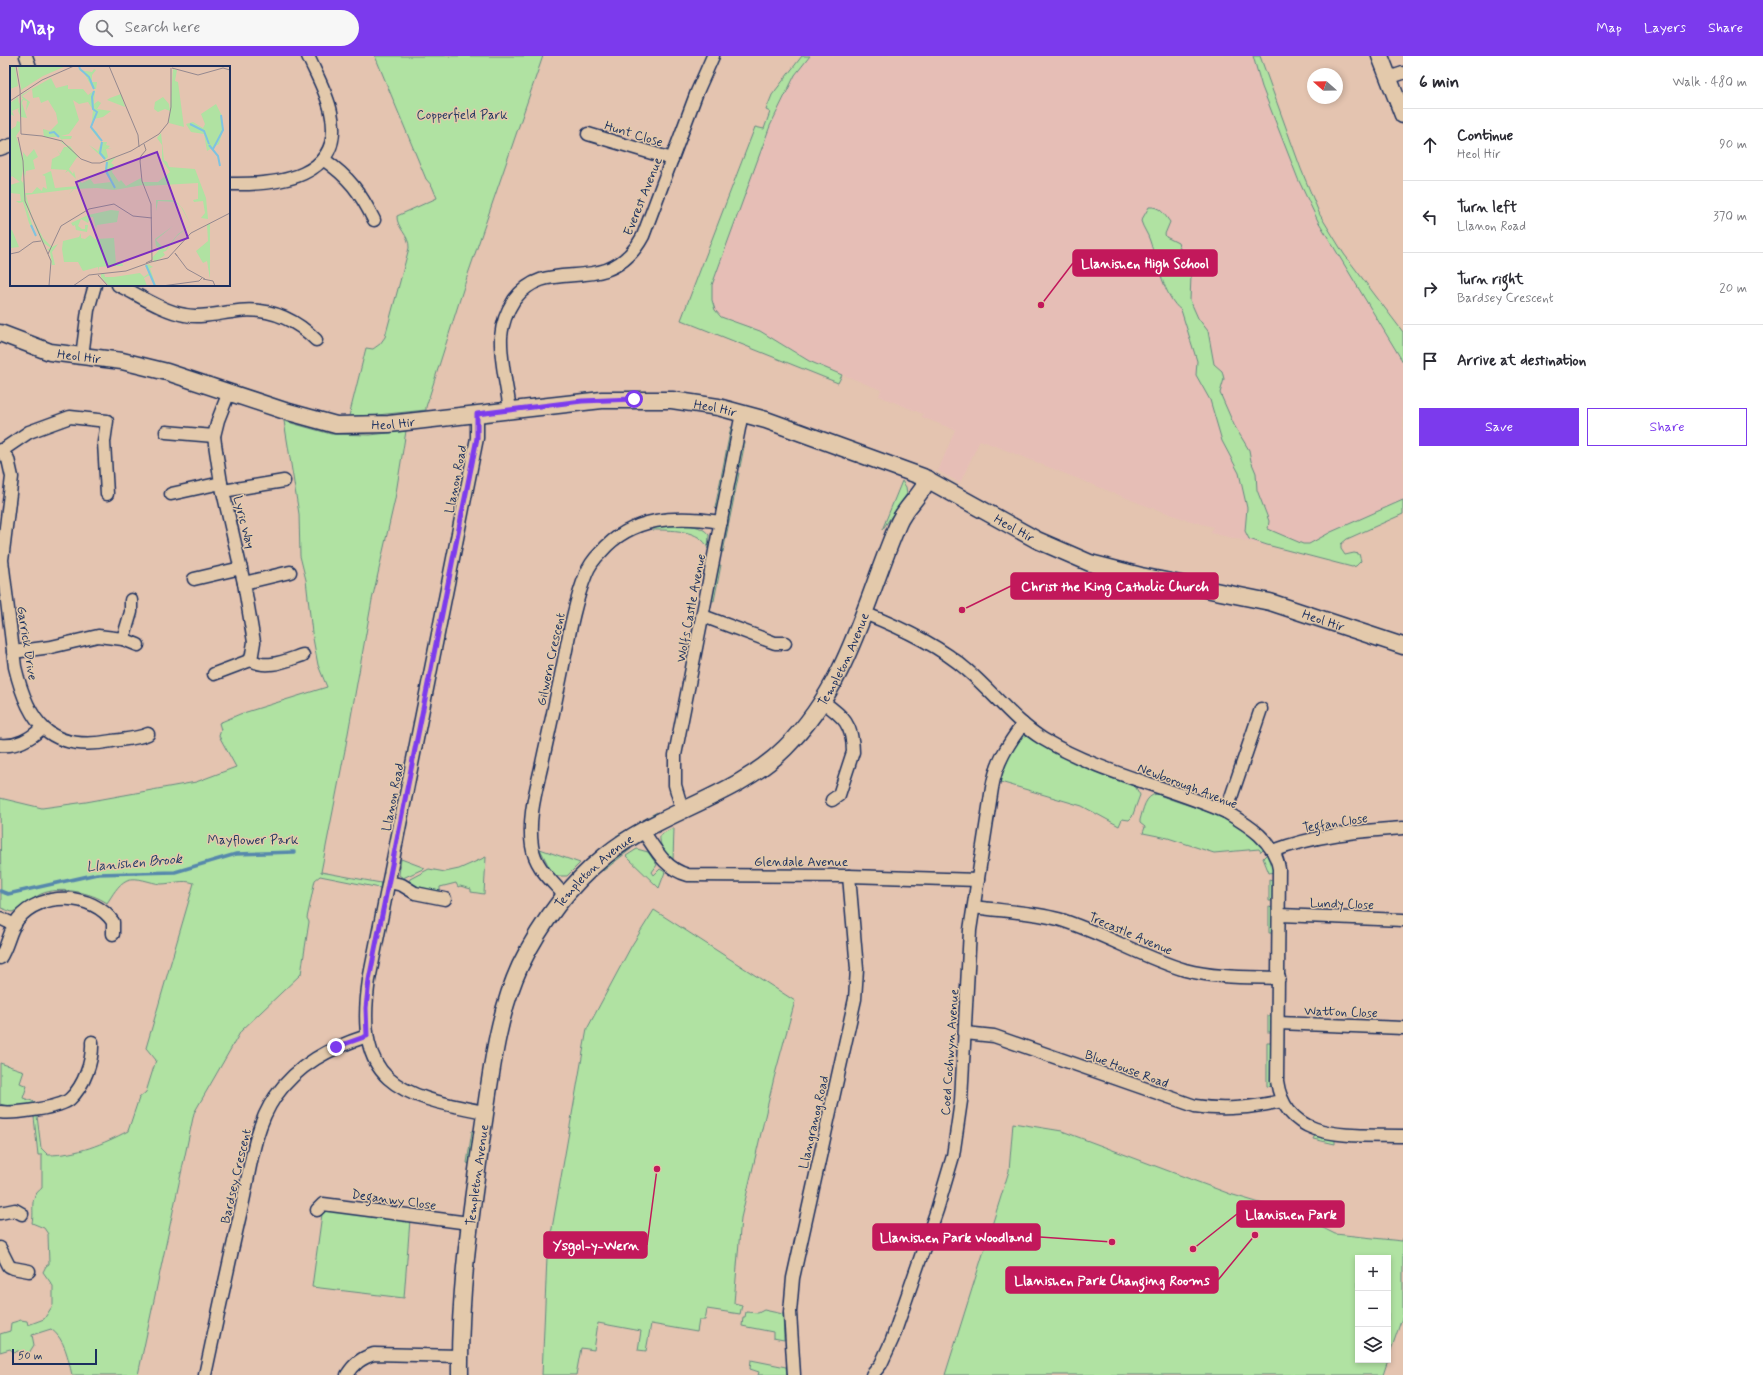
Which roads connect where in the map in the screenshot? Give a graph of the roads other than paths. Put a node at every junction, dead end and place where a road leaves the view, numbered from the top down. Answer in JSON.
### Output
{"nodes":[{"id":1,"x":26,"y":56,"type":"edge"},
{"id":2,"x":308,"y":56,"type":"edge"},
{"id":3,"x":713,"y":56,"type":"edge"},
{"id":4,"x":1380,"y":56,"type":"edge"},
{"id":5,"x":30,"y":66,"type":"edge"},
{"id":6,"x":1396,"y":75,"type":"edge"},
{"id":7,"x":1403,"y":115,"type":"edge"},
{"id":8,"x":588,"y":134,"type":"dead end"},
{"id":9,"x":10,"y":145,"type":"edge"},
{"id":10,"x":0,"y":149,"type":"edge"},
{"id":11,"x":323,"y":159,"type":"junction"},
{"id":12,"x":672,"y":159,"type":"junction"},
{"id":13,"x":230,"y":184,"type":"edge"},
{"id":14,"x":374,"y":220,"type":"dead end"},
{"id":15,"x":95,"y":286,"type":"edge"},
{"id":16,"x":120,"y":286,"type":"edge"},
{"id":17,"x":0,"y":333,"type":"edge"},
{"id":18,"x":316,"y":340,"type":"dead end"},
{"id":19,"x":82,"y":356,"type":"junction"},
{"id":20,"x":229,"y":392,"type":"junction"},
{"id":21,"x":510,"y":410,"type":"junction"},
{"id":22,"x":742,"y":413,"type":"junction"},
{"id":23,"x":477,"y":414,"type":"junction"},
{"id":24,"x":166,"y":432,"type":"dead end"},
{"id":25,"x":214,"y":436,"type":"junction"},
{"id":26,"x":1,"y":450,"type":"edge"},
{"id":27,"x":928,"y":479,"type":"junction"},
{"id":28,"x":284,"y":481,"type":"dead end"},
{"id":29,"x":222,"y":487,"type":"junction"},
{"id":30,"x":107,"y":494,"type":"dead end"},
{"id":31,"x":171,"y":494,"type":"dead end"},
{"id":32,"x":721,"y":522,"type":"junction"},
{"id":33,"x":1,"y":560,"type":"edge"},
{"id":34,"x":241,"y":568,"type":"junction"},
{"id":35,"x":290,"y":572,"type":"dead end"},
{"id":36,"x":194,"y":580,"type":"dead end"},
{"id":37,"x":244,"y":583,"type":"junction"},
{"id":38,"x":131,"y":600,"type":"dead end"},
{"id":39,"x":864,"y":613,"type":"junction"},
{"id":40,"x":703,"y":616,"type":"junction"},
{"id":41,"x":123,"y":639,"type":"junction"},
{"id":42,"x":785,"y":643,"type":"dead end"},
{"id":43,"x":138,"y":645,"type":"dead end"},
{"id":44,"x":1403,"y":646,"type":"edge"},
{"id":45,"x":13,"y":652,"type":"junction"},
{"id":46,"x":303,"y":655,"type":"dead end"},
{"id":47,"x":251,"y":660,"type":"junction"},
{"id":48,"x":214,"y":674,"type":"dead end"},
{"id":49,"x":823,"y":702,"type":"junction"},
{"id":50,"x":1261,"y":709,"type":"dead end"},
{"id":51,"x":1023,"y":724,"type":"junction"},
{"id":52,"x":42,"y":728,"type":"junction"},
{"id":53,"x":148,"y":734,"type":"dead end"},
{"id":54,"x":0,"y":745,"type":"edge"},
{"id":55,"x":832,"y":800,"type":"dead end"},
{"id":56,"x":682,"y":809,"type":"junction"},
{"id":57,"x":1226,"y":812,"type":"junction"},
{"id":58,"x":1403,"y":828,"type":"edge"},
{"id":59,"x":643,"y":831,"type":"junction"},
{"id":60,"x":1273,"y":851,"type":"junction"},
{"id":61,"x":849,"y":876,"type":"junction"},
{"id":62,"x":978,"y":880,"type":"junction"},
{"id":63,"x":389,"y":882,"type":"junction"},
{"id":64,"x":564,"y":895,"type":"junction"},
{"id":65,"x":445,"y":899,"type":"dead end"},
{"id":66,"x":974,"y":908,"type":"junction"},
{"id":67,"x":1280,"y":915,"type":"junction"},
{"id":68,"x":0,"y":918,"type":"edge"},
{"id":69,"x":1403,"y":920,"type":"edge"},
{"id":70,"x":14,"y":925,"type":"junction"},
{"id":71,"x":114,"y":934,"type":"dead end"},
{"id":72,"x":0,"y":958,"type":"edge"},
{"id":73,"x":1279,"y":978,"type":"junction"},
{"id":74,"x":1278,"y":1023,"type":"junction"},
{"id":75,"x":1403,"y":1028,"type":"edge"},
{"id":76,"x":965,"y":1033,"type":"junction"},
{"id":77,"x":367,"y":1036,"type":"junction"},
{"id":78,"x":92,"y":1042,"type":"dead end"},
{"id":79,"x":1282,"y":1101,"type":"junction"},
{"id":80,"x":0,"y":1112,"type":"edge"},
{"id":81,"x":485,"y":1112,"type":"junction"},
{"id":82,"x":1403,"y":1136,"type":"edge"},
{"id":83,"x":317,"y":1210,"type":"dead end"},
{"id":84,"x":0,"y":1213,"type":"edge"},
{"id":85,"x":22,"y":1214,"type":"dead end"},
{"id":86,"x":469,"y":1223,"type":"junction"},
{"id":87,"x":0,"y":1248,"type":"edge"},
{"id":88,"x":29,"y":1271,"type":"dead end"},
{"id":89,"x":460,"y":1356,"type":"junction"},
{"id":90,"x":205,"y":1375,"type":"edge"},
{"id":91,"x":347,"y":1375,"type":"edge"},
{"id":92,"x":460,"y":1375,"type":"edge"},
{"id":93,"x":794,"y":1375,"type":"edge"},
{"id":94,"x":872,"y":1375,"type":"edge"}],
"edges":[{"from":1,"to":5,"type":"street"},
{"from":2,"to":11,"type":"street"},
{"from":3,"to":12,"type":"street","name":"Everest Avenue"},
{"from":4,"to":6,"type":"street"},
{"from":6,"to":7,"type":"street"},
{"from":8,"to":12,"type":"street","name":"Hunt Close"},
{"from":9,"to":10,"type":"street"},
{"from":11,"to":13,"type":"street"},
{"from":11,"to":14,"type":"street"},
{"from":12,"to":21,"type":"street","name":"Everest Avenue"},
{"from":15,"to":19,"type":"street"},
{"from":16,"to":18,"type":"street"},
{"from":17,"to":19,"type":"street","name":"Heol Hir"},
{"from":19,"to":20,"type":"street","name":"Heol Hir"},
{"from":20,"to":23,"type":"street","name":"Heol Hir"},
{"from":20,"to":25,"type":"street","name":"Lyric Way"},
{"from":21,"to":22,"type":"street","name":"Heol Hir"},
{"from":21,"to":23,"type":"street","name":"Heol Hir"},
{"from":22,"to":27,"type":"street","name":"Heol Hir"},
{"from":22,"to":32,"type":"street","name":"Wolfs Castle Avenue"},
{"from":23,"to":63,"type":"street","name":"Llanon Road"},
{"from":24,"to":25,"type":"street"},
{"from":25,"to":29,"type":"street","name":"Lyric Way"},
{"from":26,"to":30,"type":"street"},
{"from":26,"to":33,"type":"street","name":"Garrick Drive"},
{"from":27,"to":39,"type":"street","name":"Templeton Avenue"},
{"from":27,"to":44,"type":"street","name":"Heol Hir"},
{"from":28,"to":29,"type":"street"},
{"from":29,"to":31,"type":"street","name":"Lyric Way"},
{"from":29,"to":34,"type":"street","name":"Lyric Way"},
{"from":32,"to":40,"type":"street","name":"Wolfs Castle Avenue"},
{"from":32,"to":64,"type":"street","name":"Gilwern Crescent"},
{"from":33,"to":45,"type":"street","name":"Garrick Drive"},
{"from":34,"to":36,"type":"street","name":"Lyric Way"},
{"from":34,"to":37,"type":"street","name":"Lyric Way"},
{"from":35,"to":37,"type":"street"},
{"from":37,"to":47,"type":"street","name":"Lyric Way"},
{"from":38,"to":41,"type":"street"},
{"from":39,"to":49,"type":"street","name":"Templeton Avenue"},
{"from":39,"to":51,"type":"street","name":"Newborough Avenue"},
{"from":40,"to":42,"type":"street"},
{"from":40,"to":56,"type":"street","name":"Wolfs Castle Avenue"},
{"from":41,"to":43,"type":"street"},
{"from":41,"to":45,"type":"street"},
{"from":45,"to":52,"type":"street","name":"Garrick Drive"},
{"from":46,"to":47,"type":"street"},
{"from":47,"to":48,"type":"street"},
{"from":49,"to":55,"type":"street"},
{"from":49,"to":56,"type":"street","name":"Templeton Avenue"},
{"from":50,"to":57,"type":"street"},
{"from":51,"to":57,"type":"street","name":"Newborough Avenue"},
{"from":51,"to":62,"type":"street","name":"Coed Cochwyn Avenue"},
{"from":52,"to":53,"type":"street","name":"Garrick Drive"},
{"from":52,"to":54,"type":"street"},
{"from":56,"to":59,"type":"street","name":"Templeton Avenue"},
{"from":57,"to":60,"type":"street","name":"Newborough Avenue"},
{"from":58,"to":60,"type":"street","name":"Tegfan Close"},
{"from":59,"to":61,"type":"street","name":"Glendale Avenue"},
{"from":59,"to":64,"type":"street","name":"Templeton Avenue"},
{"from":60,"to":67,"type":"street","name":"Newborough Avenue"},
{"from":61,"to":62,"type":"street","name":"Glendale Avenue"},
{"from":61,"to":93,"type":"street","name":"Llangranog Road"},
{"from":62,"to":66,"type":"street","name":"Coed Cochwyn Avenue"},
{"from":63,"to":65,"type":"street"},
{"from":63,"to":77,"type":"street","name":"Llanon Road"},
{"from":64,"to":81,"type":"street","name":"Templeton Avenue"},
{"from":66,"to":73,"type":"street","name":"Trecastle Avenue"},
{"from":66,"to":76,"type":"street","name":"Coed Cochwyn Avenue"},
{"from":67,"to":69,"type":"street","name":"Lundy Close"},
{"from":67,"to":73,"type":"street","name":"Newborough Avenue"},
{"from":68,"to":70,"type":"street"},
{"from":70,"to":71,"type":"street"},
{"from":70,"to":72,"type":"street"},
{"from":73,"to":74,"type":"street","name":"Newborough Avenue"},
{"from":74,"to":75,"type":"street","name":"Watton Close"},
{"from":74,"to":79,"type":"street","name":"Newborough Avenue"},
{"from":76,"to":79,"type":"street","name":"Blue House Road"},
{"from":76,"to":94,"type":"street","name":"Coed Cochwyn Avenue"},
{"from":77,"to":81,"type":"street","name":"Llanon Road"},
{"from":77,"to":90,"type":"street","name":"Bardsey Crescent"},
{"from":78,"to":80,"type":"street"},
{"from":79,"to":82,"type":"street","name":"Newborough Avenue"},
{"from":81,"to":86,"type":"street","name":"Templeton Avenue"},
{"from":83,"to":86,"type":"street","name":"Deganwy Close"},
{"from":84,"to":85,"type":"street"},
{"from":86,"to":89,"type":"street","name":"Templeton Avenue"},
{"from":87,"to":88,"type":"street"},
{"from":89,"to":91,"type":"street"},
{"from":89,"to":92,"type":"street","name":"Templeton Avenue"}]}
